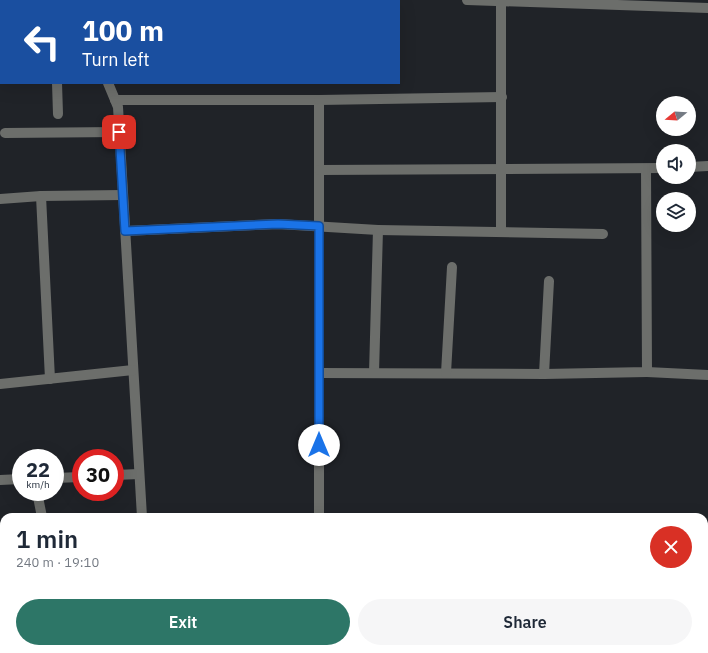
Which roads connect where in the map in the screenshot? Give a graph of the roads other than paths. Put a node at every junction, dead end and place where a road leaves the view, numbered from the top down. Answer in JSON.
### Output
{"nodes":[{"id":1,"x":467,"y":0,"type":"edge"},
{"id":2,"x":501,"y":1,"type":"junction"},
{"id":3,"x":708,"y":8,"type":"edge"},
{"id":4,"x":57,"y":84,"type":"edge"},
{"id":5,"x":108,"y":84,"type":"edge"},
{"id":6,"x":502,"y":97,"type":"junction"},
{"id":7,"x":115,"y":100,"type":"junction"},
{"id":8,"x":319,"y":100,"type":"junction"},
{"id":9,"x":58,"y":114,"type":"dead end"},
{"id":10,"x":119,"y":132,"type":"junction"},
{"id":11,"x":5,"y":133,"type":"dead end"},
{"id":12,"x":708,"y":166,"type":"edge"},
{"id":13,"x":696,"y":167,"type":"edge"},
{"id":14,"x":656,"y":168,"type":"edge"},
{"id":15,"x":502,"y":169,"type":"junction"},
{"id":16,"x":646,"y":169,"type":"junction"},
{"id":17,"x":319,"y":170,"type":"junction"},
{"id":18,"x":123,"y":195,"type":"junction"},
{"id":19,"x":41,"y":196,"type":"junction"},
{"id":20,"x":0,"y":199,"type":"edge"},
{"id":21,"x":319,"y":226,"type":"junction"},
{"id":22,"x":378,"y":230,"type":"junction"},
{"id":23,"x":125,"y":231,"type":"junction"},
{"id":24,"x":501,"y":232,"type":"junction"},
{"id":25,"x":603,"y":234,"type":"dead end"},
{"id":26,"x":452,"y":267,"type":"dead end"},
{"id":27,"x":549,"y":281,"type":"dead end"},
{"id":28,"x":133,"y":370,"type":"junction"},
{"id":29,"x":647,"y":372,"type":"junction"},
{"id":30,"x":319,"y":373,"type":"junction"},
{"id":31,"x":374,"y":373,"type":"junction"},
{"id":32,"x":446,"y":373,"type":"junction"},
{"id":33,"x":544,"y":374,"type":"junction"},
{"id":34,"x":708,"y":375,"type":"edge"},
{"id":35,"x":50,"y":379,"type":"junction"},
{"id":36,"x":0,"y":384,"type":"edge"},
{"id":37,"x":139,"y":474,"type":"junction"},
{"id":38,"x":124,"y":475,"type":"edge"},
{"id":39,"x":12,"y":479,"type":"edge"},
{"id":40,"x":0,"y":480,"type":"edge"},
{"id":41,"x":39,"y":501,"type":"edge"},
{"id":42,"x":41,"y":513,"type":"edge"},
{"id":43,"x":142,"y":513,"type":"edge"},
{"id":44,"x":319,"y":513,"type":"edge"}],
"edges":[{"from":1,"to":2,"type":"street"},
{"from":2,"to":3,"type":"street"},
{"from":2,"to":6,"type":"street"},
{"from":4,"to":9,"type":"street"},
{"from":5,"to":7,"type":"street"},
{"from":6,"to":8,"type":"street"},
{"from":6,"to":15,"type":"street"},
{"from":7,"to":8,"type":"street"},
{"from":7,"to":10,"type":"street"},
{"from":8,"to":17,"type":"street"},
{"from":10,"to":11,"type":"street"},
{"from":10,"to":18,"type":"street"},
{"from":12,"to":13,"type":"street"},
{"from":14,"to":16,"type":"street"},
{"from":15,"to":16,"type":"street"},
{"from":15,"to":17,"type":"street"},
{"from":15,"to":24,"type":"street"},
{"from":16,"to":29,"type":"street"},
{"from":17,"to":21,"type":"street"},
{"from":18,"to":19,"type":"street"},
{"from":18,"to":23,"type":"street"},
{"from":19,"to":20,"type":"street"},
{"from":19,"to":35,"type":"street"},
{"from":21,"to":22,"type":"street"},
{"from":21,"to":23,"type":"street"},
{"from":21,"to":30,"type":"street"},
{"from":22,"to":24,"type":"street"},
{"from":22,"to":31,"type":"street"},
{"from":23,"to":28,"type":"street"},
{"from":24,"to":25,"type":"street"},
{"from":26,"to":32,"type":"street"},
{"from":27,"to":33,"type":"street"},
{"from":28,"to":35,"type":"street"},
{"from":28,"to":37,"type":"street"},
{"from":29,"to":33,"type":"street"},
{"from":29,"to":34,"type":"street"},
{"from":30,"to":31,"type":"street"},
{"from":30,"to":44,"type":"street"},
{"from":31,"to":32,"type":"street"},
{"from":32,"to":33,"type":"street"},
{"from":35,"to":36,"type":"street"},
{"from":37,"to":38,"type":"street"},
{"from":37,"to":43,"type":"street"},
{"from":39,"to":40,"type":"street"},
{"from":41,"to":42,"type":"street"}]}
